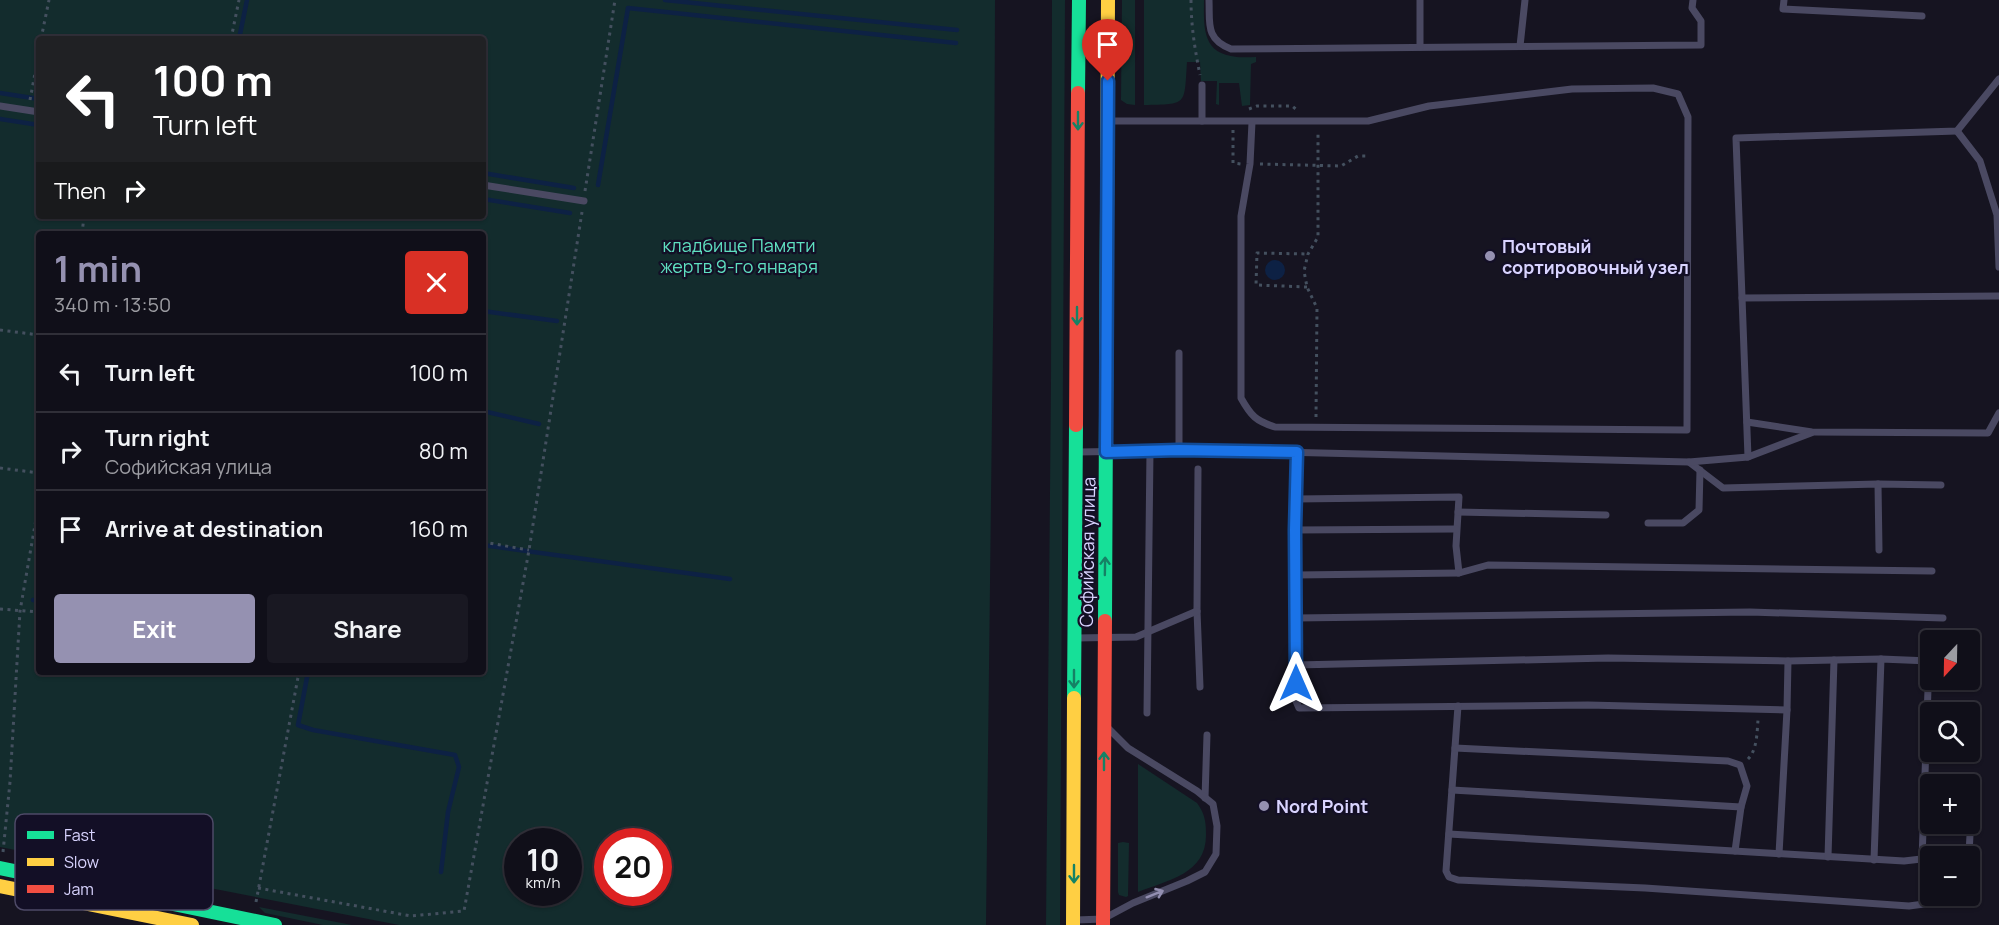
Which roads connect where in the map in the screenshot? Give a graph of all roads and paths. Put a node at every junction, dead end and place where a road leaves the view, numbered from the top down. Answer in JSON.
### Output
{"nodes":[{"id":1,"x":49,"y":0,"type":"edge"},
{"id":2,"x":239,"y":0,"type":"edge"},
{"id":3,"x":615,"y":0,"type":"edge"},
{"id":4,"x":1079,"y":0,"type":"edge"},
{"id":5,"x":1107,"y":0,"type":"edge"},
{"id":6,"x":1191,"y":0,"type":"edge"},
{"id":7,"x":1209,"y":0,"type":"edge"},
{"id":8,"x":1420,"y":0,"type":"edge"},
{"id":9,"x":1525,"y":0,"type":"edge"},
{"id":10,"x":1693,"y":0,"type":"edge"},
{"id":11,"x":1784,"y":0,"type":"edge"},
{"id":12,"x":1922,"y":16,"type":"dead end"},
{"id":13,"x":43,"y":36,"type":"edge"},
{"id":14,"x":232,"y":36,"type":"edge"},
{"id":15,"x":1520,"y":46,"type":"junction"},
{"id":16,"x":1420,"y":47,"type":"junction"},
{"id":17,"x":36,"y":68,"type":"edge"},
{"id":18,"x":1999,"y":79,"type":"edge"},
{"id":19,"x":1202,"y":86,"type":"joint"},
{"id":20,"x":0,"y":106,"type":"edge"},
{"id":21,"x":1241,"y":109,"type":"dead end"},
{"id":22,"x":28,"y":111,"type":"junction"},
{"id":23,"x":36,"y":112,"type":"edge"},
{"id":24,"x":1108,"y":121,"type":"junction"},
{"id":25,"x":1202,"y":121,"type":"junction"},
{"id":26,"x":1233,"y":122,"type":"junction"},
{"id":27,"x":1251,"y":122,"type":"junction"},
{"id":28,"x":1308,"y":122,"type":"junction"},
{"id":29,"x":1957,"y":131,"type":"junction"},
{"id":30,"x":1369,"y":156,"type":"dead end"},
{"id":31,"x":1250,"y":164,"type":"junction"},
{"id":32,"x":1318,"y":166,"type":"junction"},
{"id":33,"x":486,"y":185,"type":"edge"},
{"id":34,"x":584,"y":201,"type":"junction"},
{"id":35,"x":1308,"y":254,"type":"junction"},
{"id":36,"x":1999,"y":267,"type":"edge"},
{"id":37,"x":1307,"y":287,"type":"junction"},
{"id":38,"x":1999,"y":296,"type":"edge"},
{"id":39,"x":1742,"y":298,"type":"junction"},
{"id":40,"x":0,"y":330,"type":"edge"},
{"id":41,"x":36,"y":335,"type":"edge"},
{"id":42,"x":1179,"y":353,"type":"dead end"},
{"id":43,"x":1999,"y":414,"type":"edge"},
{"id":44,"x":1747,"y":422,"type":"junction"},
{"id":45,"x":1316,"y":426,"type":"junction"},
{"id":46,"x":1812,"y":432,"type":"junction"},
{"id":47,"x":1150,"y":450,"type":"junction"},
{"id":48,"x":1179,"y":450,"type":"junction"},
{"id":49,"x":1076,"y":452,"type":"junction"},
{"id":50,"x":1106,"y":452,"type":"junction"},
{"id":51,"x":1297,"y":452,"type":"junction"},
{"id":52,"x":1748,"y":457,"type":"junction"},
{"id":53,"x":1689,"y":462,"type":"junction"},
{"id":54,"x":0,"y":468,"type":"edge"},
{"id":55,"x":1198,"y":469,"type":"dead end"},
{"id":56,"x":1700,"y":470,"type":"junction"},
{"id":57,"x":36,"y":473,"type":"edge"},
{"id":58,"x":1878,"y":484,"type":"junction"},
{"id":59,"x":1941,"y":485,"type":"dead end"},
{"id":60,"x":1296,"y":499,"type":"junction"},
{"id":61,"x":1458,"y":512,"type":"junction"},
{"id":62,"x":1606,"y":515,"type":"dead end"},
{"id":63,"x":36,"y":519,"type":"edge"},
{"id":64,"x":1648,"y":523,"type":"dead end"},
{"id":65,"x":1295,"y":530,"type":"junction"},
{"id":66,"x":1456,"y":530,"type":"junction"},
{"id":67,"x":486,"y":543,"type":"edge"},
{"id":68,"x":529,"y":550,"type":"junction"},
{"id":69,"x":1878,"y":550,"type":"dead end"},
{"id":70,"x":1932,"y":571,"type":"dead end"},
{"id":71,"x":1459,"y":573,"type":"junction"},
{"id":72,"x":1296,"y":575,"type":"junction"},
{"id":73,"x":0,"y":609,"type":"edge"},
{"id":74,"x":20,"y":611,"type":"junction"},
{"id":75,"x":1197,"y":611,"type":"junction"},
{"id":76,"x":36,"y":612,"type":"edge"},
{"id":77,"x":1296,"y":618,"type":"junction"},
{"id":78,"x":1943,"y":618,"type":"dead end"},
{"id":79,"x":1148,"y":631,"type":"junction"},
{"id":80,"x":1075,"y":638,"type":"junction"},
{"id":81,"x":1104,"y":638,"type":"junction"},
{"id":82,"x":1881,"y":659,"type":"junction"},
{"id":83,"x":1834,"y":660,"type":"junction"},
{"id":84,"x":1788,"y":661,"type":"junction"},
{"id":85,"x":1920,"y":661,"type":"edge"},
{"id":86,"x":1296,"y":665,"type":"junction"},
{"id":87,"x":298,"y":675,"type":"edge"},
{"id":88,"x":1200,"y":687,"type":"dead end"},
{"id":89,"x":1929,"y":690,"type":"edge"},
{"id":90,"x":1458,"y":706,"type":"junction"},
{"id":91,"x":1760,"y":709,"type":"junction"},
{"id":92,"x":1787,"y":710,"type":"junction"},
{"id":93,"x":1147,"y":713,"type":"dead end"},
{"id":94,"x":1103,"y":722,"type":"junction"},
{"id":95,"x":1207,"y":735,"type":"dead end"},
{"id":96,"x":1455,"y":748,"type":"junction"},
{"id":97,"x":1740,"y":765,"type":"junction"},
{"id":98,"x":1452,"y":790,"type":"junction"},
{"id":99,"x":1205,"y":798,"type":"junction"},
{"id":100,"x":1741,"y":807,"type":"junction"},
{"id":101,"x":1449,"y":834,"type":"junction"},
{"id":102,"x":1970,"y":835,"type":"dead end"},
{"id":103,"x":1923,"y":846,"type":"edge"},
{"id":104,"x":1969,"y":846,"type":"edge"},
{"id":105,"x":4,"y":848,"type":"dead end"},
{"id":106,"x":1735,"y":851,"type":"junction"},
{"id":107,"x":1779,"y":854,"type":"junction"},
{"id":108,"x":1828,"y":857,"type":"junction"},
{"id":109,"x":1920,"y":859,"type":"edge"},
{"id":110,"x":1874,"y":860,"type":"junction"},
{"id":111,"x":0,"y":868,"type":"edge"},
{"id":112,"x":15,"y":871,"type":"edge"},
{"id":113,"x":0,"y":886,"type":"edge"},
{"id":114,"x":258,"y":888,"type":"junction"},
{"id":115,"x":15,"y":889,"type":"edge"},
{"id":116,"x":256,"y":902,"type":"dead end"},
{"id":117,"x":1920,"y":905,"type":"edge"},
{"id":118,"x":118,"y":910,"type":"edge"},
{"id":119,"x":195,"y":910,"type":"edge"},
{"id":120,"x":1074,"y":922,"type":"edge"},
{"id":121,"x":1103,"y":922,"type":"edge"},
{"id":122,"x":255,"y":923,"type":"edge"},
{"id":123,"x":192,"y":925,"type":"edge"},
{"id":124,"x":275,"y":925,"type":"edge"}],
"edges":[{"from":1,"to":13,"type":"path"},
{"from":2,"to":14,"type":"path"},
{"from":3,"to":34,"type":"path"},
{"from":4,"to":49,"type":"main road","name":"Софийская улица","one_way":true},
{"from":5,"to":24,"type":"main road","name":"Софийская улица"},
{"from":6,"to":19,"type":"path"},
{"from":7,"to":16,"type":"lane"},
{"from":8,"to":16,"type":"lane"},
{"from":9,"to":15,"type":"lane"},
{"from":10,"to":15,"type":"lane"},
{"from":11,"to":12,"type":"lane"},
{"from":15,"to":16,"type":"lane"},
{"from":17,"to":22,"type":"path"},
{"from":18,"to":29,"type":"lane"},
{"from":19,"to":25,"type":"lane"},
{"from":20,"to":22,"type":"lane"},
{"from":21,"to":28,"type":"path"},
{"from":22,"to":23,"type":"lane"},
{"from":24,"to":25,"type":"lane"},
{"from":24,"to":50,"type":"main road","name":"Софийская улица"},
{"from":25,"to":26,"type":"lane"},
{"from":26,"to":27,"type":"lane"},
{"from":26,"to":31,"type":"path"},
{"from":27,"to":28,"type":"lane"},
{"from":27,"to":31,"type":"lane"},
{"from":28,"to":32,"type":"path"},
{"from":28,"to":45,"type":"lane"},
{"from":29,"to":36,"type":"lane"},
{"from":29,"to":39,"type":"lane"},
{"from":30,"to":32,"type":"path"},
{"from":31,"to":32,"type":"path"},
{"from":31,"to":45,"type":"lane"},
{"from":32,"to":35,"type":"path"},
{"from":33,"to":34,"type":"lane"},
{"from":34,"to":68,"type":"path"},
{"from":35,"to":37,"type":"path"},
{"from":35,"to":37,"type":"path"},
{"from":37,"to":45,"type":"path"},
{"from":38,"to":39,"type":"lane"},
{"from":39,"to":44,"type":"lane"},
{"from":40,"to":41,"type":"path"},
{"from":42,"to":48,"type":"lane"},
{"from":43,"to":46,"type":"lane"},
{"from":44,"to":46,"type":"lane"},
{"from":44,"to":52,"type":"lane"},
{"from":46,"to":52,"type":"lane"},
{"from":47,"to":48,"type":"lane"},
{"from":47,"to":50,"type":"lane"},
{"from":47,"to":79,"type":"lane"},
{"from":48,"to":51,"type":"lane"},
{"from":49,"to":50,"type":"lane"},
{"from":49,"to":80,"type":"main road","name":"Софийская улица"},
{"from":81,"to":50,"type":"main road","name":"Софийская улица","one_way":true},
{"from":51,"to":53,"type":"lane"},
{"from":51,"to":60,"type":"lane"},
{"from":52,"to":53,"type":"lane"},
{"from":53,"to":56,"type":"lane"},
{"from":54,"to":57,"type":"path"},
{"from":55,"to":75,"type":"lane"},
{"from":56,"to":58,"type":"lane"},
{"from":56,"to":64,"type":"lane"},
{"from":58,"to":59,"type":"lane"},
{"from":58,"to":69,"type":"lane"},
{"from":60,"to":61,"type":"lane"},
{"from":60,"to":65,"type":"lane"},
{"from":61,"to":62,"type":"lane"},
{"from":61,"to":66,"type":"lane"},
{"from":63,"to":74,"type":"path"},
{"from":65,"to":66,"type":"lane"},
{"from":65,"to":72,"type":"lane"},
{"from":66,"to":71,"type":"lane"},
{"from":67,"to":68,"type":"path"},
{"from":68,"to":114,"type":"path"},
{"from":70,"to":71,"type":"lane"},
{"from":71,"to":72,"type":"lane"},
{"from":72,"to":77,"type":"lane"},
{"from":73,"to":74,"type":"path"},
{"from":74,"to":76,"type":"path"},
{"from":74,"to":105,"type":"path"},
{"from":75,"to":79,"type":"lane"},
{"from":75,"to":88,"type":"lane"},
{"from":77,"to":78,"type":"lane"},
{"from":77,"to":86,"type":"lane"},
{"from":79,"to":81,"type":"lane"},
{"from":79,"to":93,"type":"lane"},
{"from":80,"to":81,"type":"lane"},
{"from":80,"to":120,"type":"main road","name":"Софийская улица","one_way":true},
{"from":81,"to":94,"type":"main road","name":"Софийская улица"},
{"from":82,"to":83,"type":"lane"},
{"from":82,"to":85,"type":"lane"},
{"from":82,"to":110,"type":"lane"},
{"from":83,"to":84,"type":"lane"},
{"from":83,"to":108,"type":"lane"},
{"from":84,"to":86,"type":"lane"},
{"from":84,"to":92,"type":"lane"},
{"from":86,"to":90,"type":"lane"},
{"from":87,"to":114,"type":"path"},
{"from":89,"to":103,"type":"lane"},
{"from":90,"to":91,"type":"lane"},
{"from":90,"to":96,"type":"lane"},
{"from":91,"to":92,"type":"lane"},
{"from":91,"to":97,"type":"path"},
{"from":92,"to":107,"type":"lane"},
{"from":94,"to":99,"type":"lane"},
{"from":121,"to":94,"type":"main road","name":"Софийская улица","one_way":true},
{"from":95,"to":99,"type":"lane"},
{"from":96,"to":97,"type":"lane"},
{"from":96,"to":98,"type":"lane"},
{"from":97,"to":100,"type":"lane"},
{"from":98,"to":100,"type":"lane"},
{"from":98,"to":101,"type":"lane"},
{"from":121,"to":99,"type":"lane","one_way":true},
{"from":100,"to":106,"type":"lane"},
{"from":101,"to":106,"type":"lane"},
{"from":101,"to":117,"type":"lane"},
{"from":102,"to":104,"type":"lane"},
{"from":106,"to":107,"type":"lane"},
{"from":107,"to":108,"type":"lane"},
{"from":108,"to":110,"type":"lane"},
{"from":109,"to":110,"type":"lane"},
{"from":111,"to":112,"type":"main road"},
{"from":113,"to":115,"type":"main road"},
{"from":114,"to":116,"type":"path"},
{"from":118,"to":123,"type":"main road"},
{"from":119,"to":122,"type":"main road"},
{"from":120,"to":121,"type":"lane"},
{"from":122,"to":124,"type":"main road"}]}
